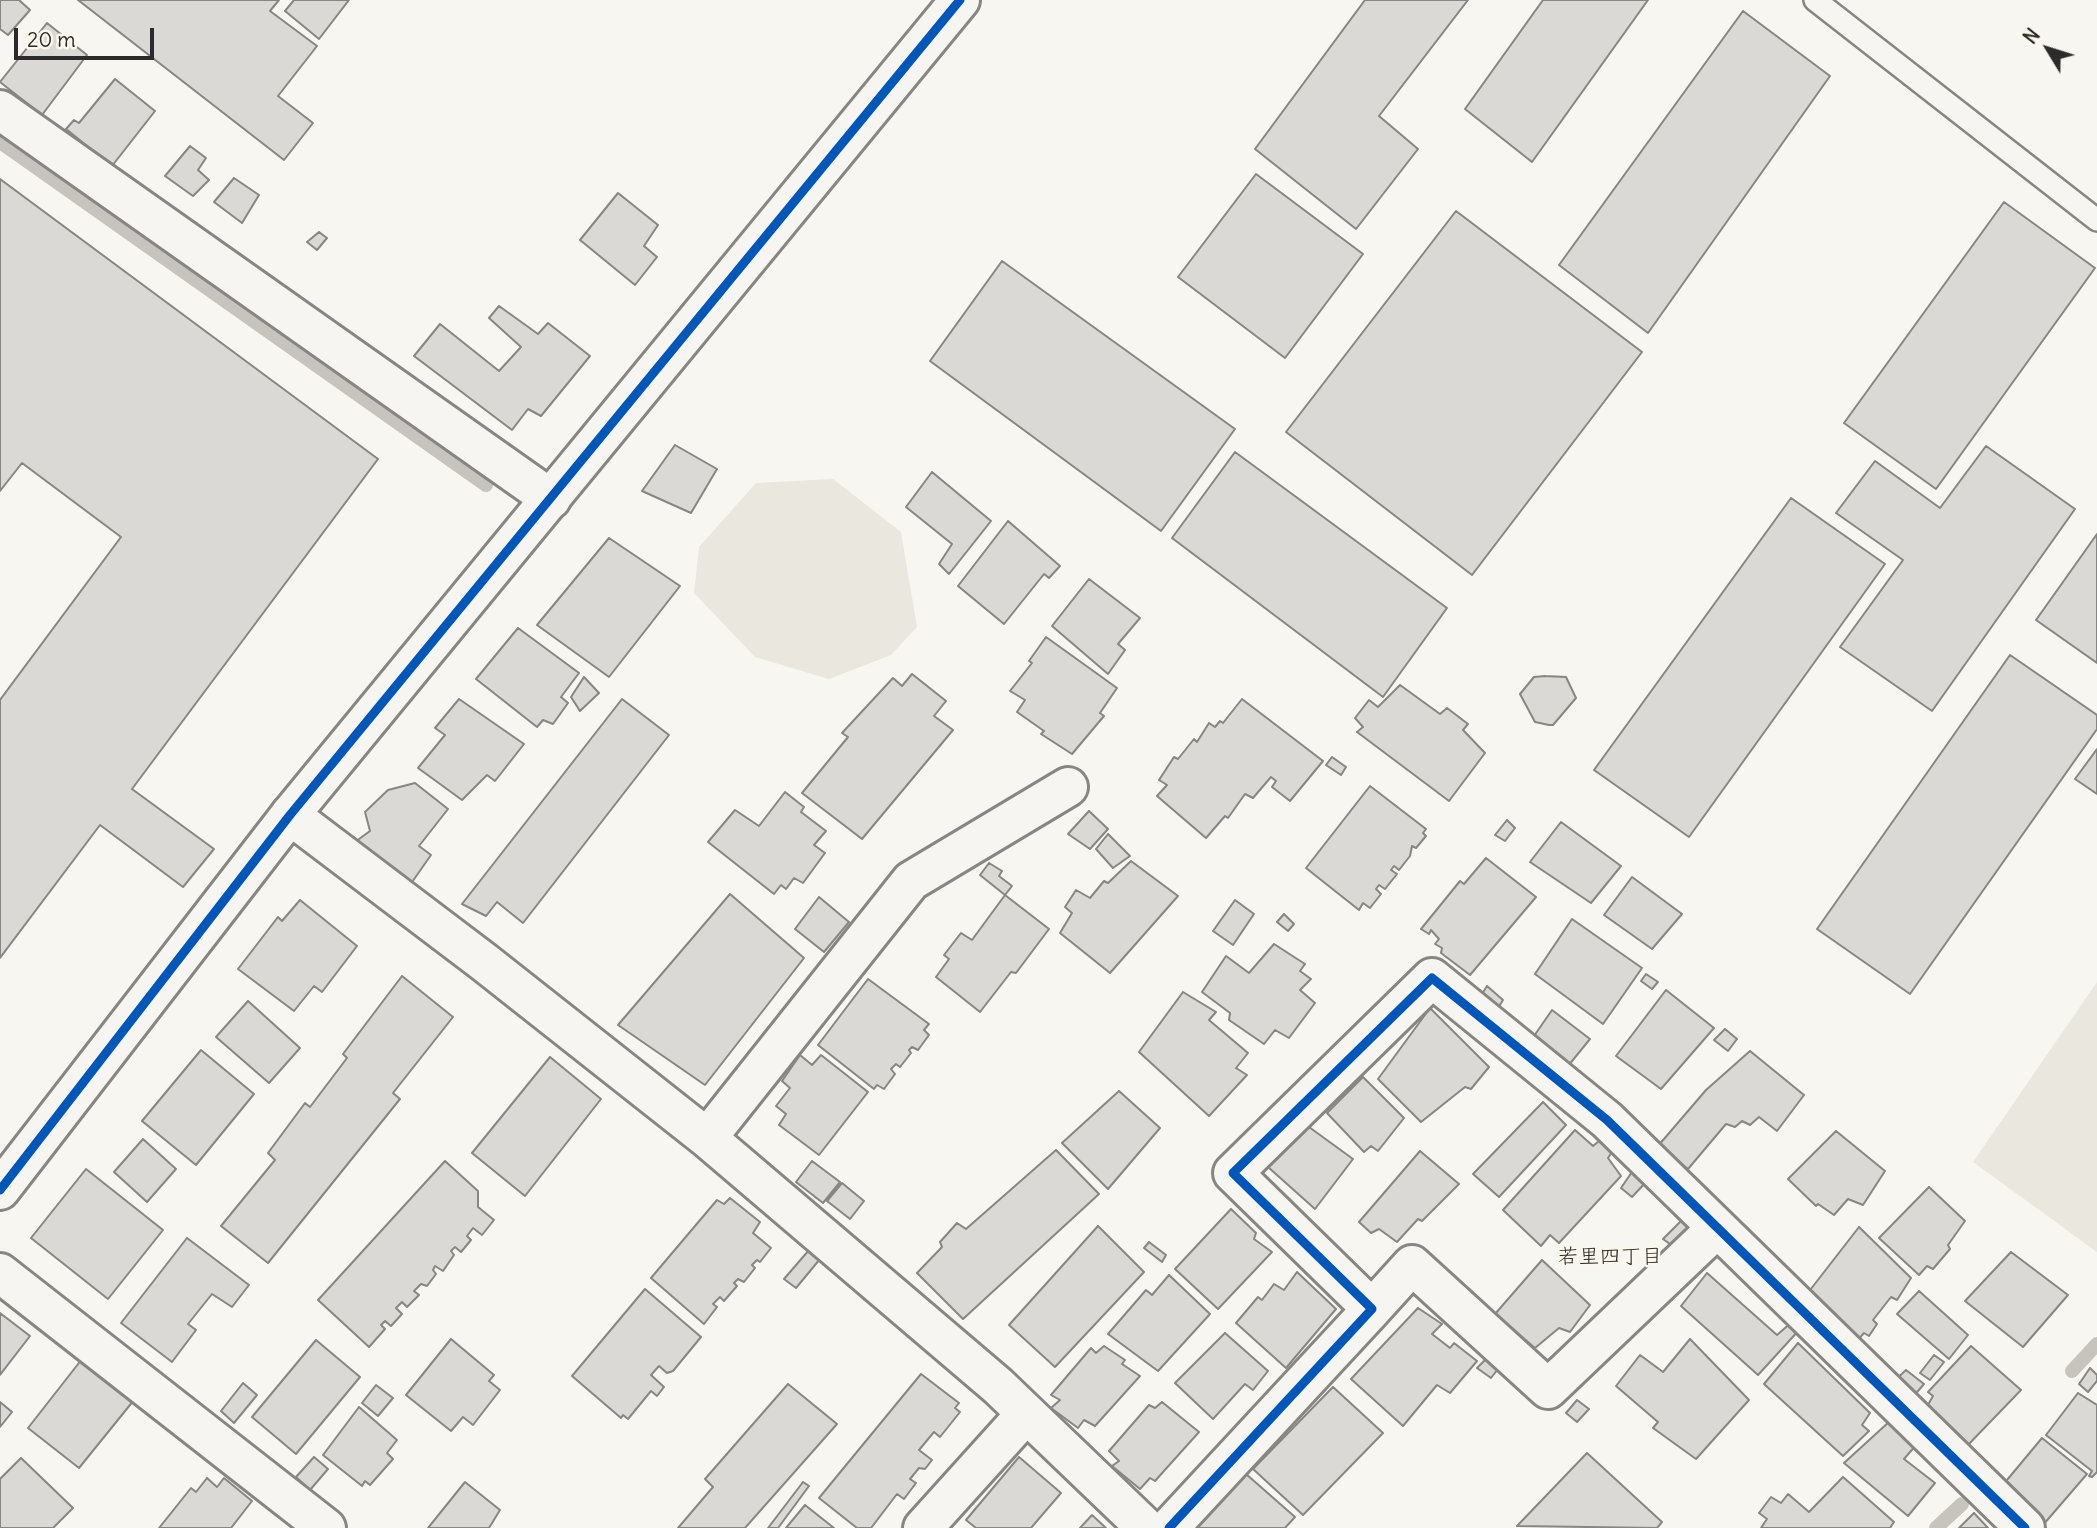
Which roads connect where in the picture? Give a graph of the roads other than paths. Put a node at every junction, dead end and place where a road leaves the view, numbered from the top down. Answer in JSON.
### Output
{"nodes":[{"id":1,"x":960,"y":0,"type":"edge"},
{"id":2,"x":1816,"y":0,"type":"edge"},
{"id":3,"x":0,"y":110,"type":"edge"},
{"id":4,"x":2097,"y":220,"type":"edge"},
{"id":5,"x":551,"y":499,"type":"junction"},
{"id":6,"x":1068,"y":787,"type":"dead end"},
{"id":7,"x":290,"y":815,"type":"junction"},
{"id":8,"x":707,"y":1138,"type":"junction"},
{"id":9,"x":0,"y":1190,"type":"edge"},
{"id":10,"x":1717,"y":1228,"type":"junction"},
{"id":11,"x":0,"y":1273,"type":"edge"},
{"id":12,"x":1372,"y":1309,"type":"junction"},
{"id":13,"x":1025,"y":1415,"type":"junction"},
{"id":14,"x":326,"y":1528,"type":"edge"},
{"id":15,"x":923,"y":1528,"type":"edge"},
{"id":16,"x":1146,"y":1528,"type":"edge"},
{"id":17,"x":1169,"y":1528,"type":"edge"},
{"id":18,"x":2025,"y":1528,"type":"edge"}],
"edges":[{"from":1,"to":5,"type":"street"},
{"from":2,"to":4,"type":"lane"},
{"from":3,"to":5,"type":"street"},
{"from":5,"to":7,"type":"street"},
{"from":6,"to":8,"type":"street"},
{"from":7,"to":8,"type":"street"},
{"from":7,"to":9,"type":"street"},
{"from":8,"to":13,"type":"street"},
{"from":10,"to":12,"type":"street"},
{"from":10,"to":12,"type":"street"},
{"from":10,"to":18,"type":"street"},
{"from":11,"to":14,"type":"street"},
{"from":12,"to":17,"type":"street"},
{"from":13,"to":15,"type":"street"},
{"from":13,"to":16,"type":"street"}]}
